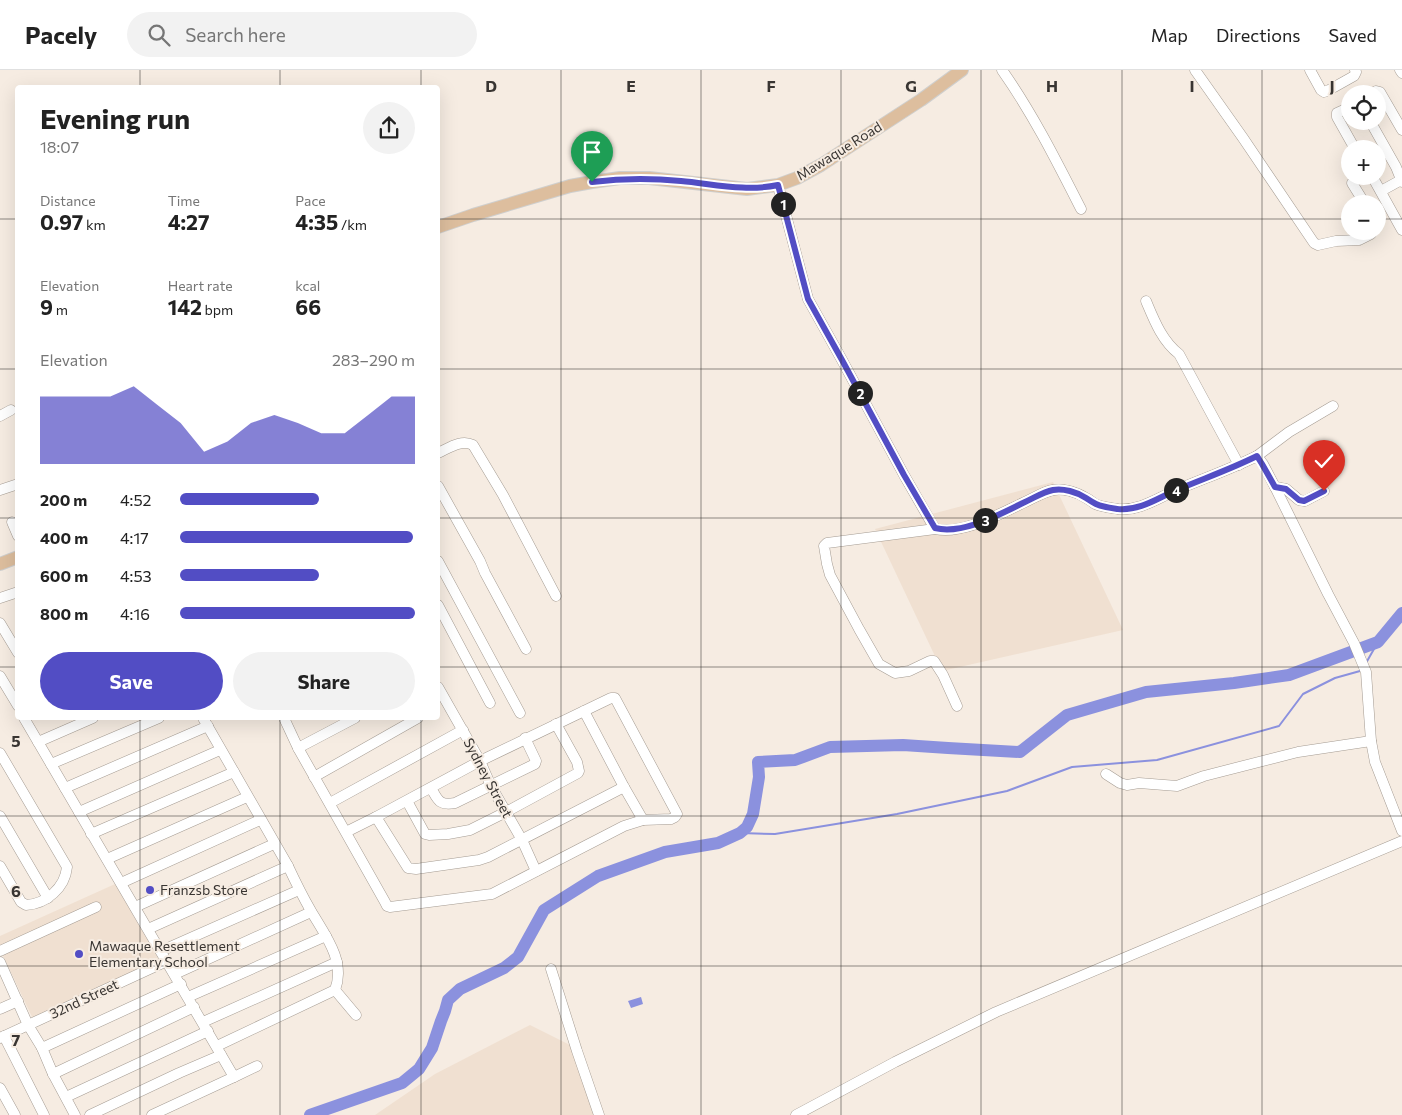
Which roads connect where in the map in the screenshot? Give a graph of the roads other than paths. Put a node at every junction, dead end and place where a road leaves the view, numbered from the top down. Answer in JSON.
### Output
{"nodes":[{"id":1,"x":962,"y":70,"type":"edge"},
{"id":2,"x":1002,"y":70,"type":"edge"},
{"id":3,"x":1195,"y":70,"type":"edge"},
{"id":4,"x":1310,"y":70,"type":"edge"},
{"id":5,"x":1355,"y":70,"type":"edge"},
{"id":6,"x":1386,"y":102,"type":"edge"},
{"id":7,"x":1341,"y":111,"type":"edge"},
{"id":8,"x":1341,"y":124,"type":"edge"},
{"id":9,"x":1376,"y":130,"type":"edge"},
{"id":10,"x":1402,"y":130,"type":"edge"},
{"id":11,"x":1399,"y":165,"type":"edge"},
{"id":12,"x":1401,"y":181,"type":"edge"},
{"id":13,"x":778,"y":185,"type":"junction"},
{"id":14,"x":1377,"y":185,"type":"edge"},
{"id":15,"x":1381,"y":191,"type":"junction"},
{"id":16,"x":1081,"y":209,"type":"dead end"},
{"id":17,"x":440,"y":226,"type":"edge"},
{"id":18,"x":1402,"y":230,"type":"edge"},
{"id":19,"x":1359,"y":240,"type":"edge"},
{"id":20,"x":1146,"y":300,"type":"dead end"},
{"id":21,"x":1333,"y":406,"type":"dead end"},
{"id":22,"x":440,"y":452,"type":"edge"},
{"id":23,"x":1257,"y":456,"type":"junction"},
{"id":24,"x":1239,"y":465,"type":"junction"},
{"id":25,"x":15,"y":485,"type":"edge"},
{"id":26,"x":1275,"y":487,"type":"junction"},
{"id":27,"x":0,"y":490,"type":"edge"},
{"id":28,"x":440,"y":490,"type":"edge"},
{"id":29,"x":1324,"y":491,"type":"dead end"},
{"id":30,"x":12,"y":522,"type":"dead end"},
{"id":31,"x":935,"y":528,"type":"junction"},
{"id":32,"x":15,"y":529,"type":"edge"},
{"id":33,"x":15,"y":558,"type":"edge"},
{"id":34,"x":0,"y":564,"type":"edge"},
{"id":35,"x":440,"y":566,"type":"edge"},
{"id":36,"x":15,"y":594,"type":"edge"},
{"id":37,"x":556,"y":596,"type":"dead end"},
{"id":38,"x":0,"y":598,"type":"edge"},
{"id":39,"x":440,"y":609,"type":"edge"},
{"id":40,"x":0,"y":623,"type":"edge"},
{"id":41,"x":15,"y":648,"type":"edge"},
{"id":42,"x":526,"y":649,"type":"dead end"},
{"id":43,"x":0,"y":676,"type":"edge"},
{"id":44,"x":14,"y":694,"type":"edge"},
{"id":45,"x":490,"y":703,"type":"dead end"},
{"id":46,"x":441,"y":704,"type":"edge"},
{"id":47,"x":957,"y":706,"type":"dead end"},
{"id":48,"x":584,"y":711,"type":"junction"},
{"id":49,"x":520,"y":712,"type":"dead end"},
{"id":50,"x":26,"y":720,"type":"edge"},
{"id":51,"x":88,"y":720,"type":"edge"},
{"id":52,"x":154,"y":720,"type":"edge"},
{"id":53,"x":288,"y":720,"type":"edge"},
{"id":54,"x":351,"y":720,"type":"edge"},
{"id":55,"x":414,"y":720,"type":"edge"},
{"id":56,"x":205,"y":722,"type":"edge"},
{"id":57,"x":556,"y":724,"type":"junction"},
{"id":58,"x":463,"y":730,"type":"junction"},
{"id":59,"x":525,"y":738,"type":"junction"},
{"id":60,"x":1371,"y":741,"type":"junction"},
{"id":61,"x":38,"y":742,"type":"junction"},
{"id":62,"x":298,"y":748,"type":"junction"},
{"id":63,"x":220,"y":750,"type":"junction"},
{"id":64,"x":0,"y":753,"type":"edge"},
{"id":65,"x":480,"y":761,"type":"junction"},
{"id":66,"x":51,"y":764,"type":"junction"},
{"id":67,"x":234,"y":772,"type":"junction"},
{"id":68,"x":1106,"y":774,"type":"dead end"},
{"id":69,"x":314,"y":777,"type":"junction"},
{"id":70,"x":491,"y":786,"type":"junction"},
{"id":71,"x":624,"y":786,"type":"junction"},
{"id":72,"x":65,"y":788,"type":"junction"},
{"id":73,"x":431,"y":788,"type":"junction"},
{"id":74,"x":248,"y":797,"type":"junction"},
{"id":75,"x":406,"y":801,"type":"junction"},
{"id":76,"x":330,"y":803,"type":"junction"},
{"id":77,"x":79,"y":812,"type":"junction"},
{"id":78,"x":506,"y":812,"type":"junction"},
{"id":79,"x":0,"y":816,"type":"edge"},
{"id":80,"x":376,"y":817,"type":"junction"},
{"id":81,"x":260,"y":820,"type":"junction"},
{"id":82,"x":643,"y":820,"type":"junction"},
{"id":83,"x":1402,"y":831,"type":"edge"},
{"id":84,"x":346,"y":832,"type":"junction"},
{"id":85,"x":91,"y":834,"type":"junction"},
{"id":86,"x":522,"y":840,"type":"junction"},
{"id":87,"x":1402,"y":841,"type":"edge"},
{"id":88,"x":274,"y":844,"type":"junction"},
{"id":89,"x":107,"y":859,"type":"junction"},
{"id":90,"x":0,"y":866,"type":"edge"},
{"id":91,"x":288,"y":866,"type":"junction"},
{"id":92,"x":536,"y":871,"type":"junction"},
{"id":93,"x":121,"y":883,"type":"junction"},
{"id":94,"x":299,"y":890,"type":"junction"},
{"id":95,"x":48,"y":898,"type":"junction"},
{"id":96,"x":96,"y":907,"type":"dead end"},
{"id":97,"x":135,"y":907,"type":"junction"},
{"id":98,"x":311,"y":912,"type":"junction"},
{"id":99,"x":148,"y":929,"type":"junction"},
{"id":100,"x":326,"y":936,"type":"junction"},
{"id":101,"x":0,"y":951,"type":"edge"},
{"id":102,"x":161,"y":952,"type":"junction"},
{"id":103,"x":167,"y":961,"type":"junction"},
{"id":104,"x":0,"y":962,"type":"edge"},
{"id":105,"x":337,"y":962,"type":"junction"},
{"id":106,"x":551,"y":969,"type":"dead end"},
{"id":107,"x":175,"y":974,"type":"junction"},
{"id":108,"x":3,"y":979,"type":"edge"},
{"id":109,"x":181,"y":984,"type":"junction"},
{"id":110,"x":335,"y":990,"type":"junction"},
{"id":111,"x":188,"y":997,"type":"junction"},
{"id":112,"x":18,"y":1001,"type":"junction"},
{"id":113,"x":194,"y":1007,"type":"junction"},
{"id":114,"x":0,"y":1009,"type":"edge"},
{"id":115,"x":356,"y":1015,"type":"dead end"},
{"id":116,"x":28,"y":1025,"type":"junction"},
{"id":117,"x":206,"y":1026,"type":"junction"},
{"id":118,"x":2,"y":1037,"type":"edge"},
{"id":119,"x":42,"y":1048,"type":"junction"},
{"id":120,"x":219,"y":1050,"type":"junction"},
{"id":121,"x":258,"y":1066,"type":"dead end"},
{"id":122,"x":53,"y":1074,"type":"junction"},
{"id":123,"x":234,"y":1076,"type":"junction"},
{"id":124,"x":0,"y":1088,"type":"edge"},
{"id":125,"x":66,"y":1097,"type":"junction"},
{"id":126,"x":15,"y":1115,"type":"edge"},
{"id":127,"x":44,"y":1115,"type":"edge"},
{"id":128,"x":75,"y":1115,"type":"edge"},
{"id":129,"x":90,"y":1115,"type":"edge"},
{"id":130,"x":152,"y":1115,"type":"edge"},
{"id":131,"x":599,"y":1115,"type":"edge"},
{"id":132,"x":796,"y":1115,"type":"edge"}],
"edges":[{"from":1,"to":13,"type":"main road","name":"Mawaque Road"},
{"from":2,"to":16,"type":"street"},
{"from":3,"to":19,"type":"street"},
{"from":4,"to":5,"type":"street"},
{"from":6,"to":10,"type":"street"},
{"from":7,"to":8,"type":"street"},
{"from":9,"to":11,"type":"street"},
{"from":11,"to":12,"type":"street"},
{"from":12,"to":15,"type":"street"},
{"from":13,"to":17,"type":"main road","name":"Mawaque Road"},
{"from":13,"to":31,"type":"street"},
{"from":14,"to":15,"type":"street"},
{"from":15,"to":18,"type":"street"},
{"from":20,"to":24,"type":"street"},
{"from":21,"to":23,"type":"street"},
{"from":22,"to":37,"type":"street"},
{"from":23,"to":24,"type":"street"},
{"from":23,"to":26,"type":"street"},
{"from":24,"to":31,"type":"street"},
{"from":25,"to":27,"type":"street"},
{"from":26,"to":29,"type":"street"},
{"from":26,"to":60,"type":"street"},
{"from":28,"to":42,"type":"street"},
{"from":30,"to":32,"type":"street"},
{"from":31,"to":47,"type":"street"},
{"from":33,"to":34,"type":"main road"},
{"from":35,"to":49,"type":"street"},
{"from":36,"to":38,"type":"street"},
{"from":39,"to":45,"type":"street"},
{"from":40,"to":41,"type":"street"},
{"from":43,"to":44,"type":"street"},
{"from":46,"to":58,"type":"street","name":"Sydney Street"},
{"from":48,"to":57,"type":"street"},
{"from":48,"to":71,"type":"street"},
{"from":48,"to":82,"type":"street"},
{"from":50,"to":61,"type":"street"},
{"from":51,"to":61,"type":"street"},
{"from":52,"to":66,"type":"street"},
{"from":53,"to":62,"type":"street"},
{"from":54,"to":62,"type":"street"},
{"from":55,"to":69,"type":"street"},
{"from":56,"to":63,"type":"street"},
{"from":56,"to":72,"type":"street"},
{"from":57,"to":59,"type":"street"},
{"from":57,"to":78,"type":"street"},
{"from":58,"to":65,"type":"street","name":"Sydney Street"},
{"from":58,"to":76,"type":"street"},
{"from":59,"to":65,"type":"street"},
{"from":59,"to":70,"type":"street"},
{"from":60,"to":68,"type":"street"},
{"from":60,"to":83,"type":"street"},
{"from":61,"to":66,"type":"street"},
{"from":62,"to":69,"type":"street"},
{"from":63,"to":67,"type":"street"},
{"from":63,"to":77,"type":"street"},
{"from":64,"to":95,"type":"street"},
{"from":65,"to":70,"type":"street","name":"Sydney Street"},
{"from":65,"to":73,"type":"street"},
{"from":66,"to":72,"type":"street"},
{"from":67,"to":74,"type":"street"},
{"from":67,"to":85,"type":"street"},
{"from":69,"to":76,"type":"street"},
{"from":70,"to":73,"type":"street"},
{"from":70,"to":78,"type":"street","name":"Sydney Street"},
{"from":71,"to":82,"type":"street"},
{"from":71,"to":86,"type":"street"},
{"from":72,"to":77,"type":"street"},
{"from":73,"to":75,"type":"street"},
{"from":74,"to":81,"type":"street"},
{"from":74,"to":89,"type":"street"},
{"from":75,"to":78,"type":"street"},
{"from":75,"to":80,"type":"street"},
{"from":76,"to":84,"type":"street"},
{"from":77,"to":85,"type":"street"},
{"from":78,"to":86,"type":"street","name":"Sydney Street"},
{"from":79,"to":95,"type":"street"},
{"from":80,"to":84,"type":"street"},
{"from":80,"to":86,"type":"street"},
{"from":81,"to":88,"type":"street"},
{"from":81,"to":93,"type":"street"},
{"from":82,"to":92,"type":"street"},
{"from":84,"to":92,"type":"street"},
{"from":85,"to":89,"type":"street"},
{"from":86,"to":92,"type":"street","name":"Sydney Street"},
{"from":87,"to":132,"type":"street"},
{"from":88,"to":91,"type":"street"},
{"from":88,"to":97,"type":"street"},
{"from":89,"to":93,"type":"street"},
{"from":90,"to":95,"type":"street"},
{"from":91,"to":94,"type":"street"},
{"from":91,"to":99,"type":"street"},
{"from":93,"to":97,"type":"street"},
{"from":94,"to":98,"type":"street"},
{"from":94,"to":102,"type":"street"},
{"from":96,"to":101,"type":"street"},
{"from":97,"to":99,"type":"street"},
{"from":98,"to":100,"type":"street"},
{"from":98,"to":107,"type":"street"},
{"from":99,"to":102,"type":"street"},
{"from":100,"to":105,"type":"street"},
{"from":100,"to":111,"type":"street"},
{"from":102,"to":103,"type":"street"},
{"from":103,"to":107,"type":"street"},
{"from":103,"to":116,"type":"street","name":"32nd Street"},
{"from":104,"to":108,"type":"street"},
{"from":105,"to":110,"type":"street"},
{"from":105,"to":117,"type":"street"},
{"from":106,"to":131,"type":"street"},
{"from":107,"to":109,"type":"street"},
{"from":108,"to":112,"type":"street"},
{"from":109,"to":111,"type":"street"},
{"from":109,"to":119,"type":"street"},
{"from":110,"to":115,"type":"street"},
{"from":110,"to":120,"type":"street"},
{"from":111,"to":113,"type":"street"},
{"from":112,"to":114,"type":"street"},
{"from":112,"to":116,"type":"street"},
{"from":113,"to":117,"type":"street"},
{"from":113,"to":122,"type":"street"},
{"from":116,"to":118,"type":"street","name":"32nd Street"},
{"from":116,"to":119,"type":"street"},
{"from":117,"to":120,"type":"street"},
{"from":117,"to":125,"type":"street"},
{"from":118,"to":127,"type":"street"},
{"from":119,"to":122,"type":"street"},
{"from":120,"to":123,"type":"street"},
{"from":120,"to":129,"type":"street"},
{"from":121,"to":123,"type":"street"},
{"from":122,"to":125,"type":"street"},
{"from":123,"to":130,"type":"street"},
{"from":124,"to":126,"type":"street"},
{"from":125,"to":128,"type":"street"}]}
